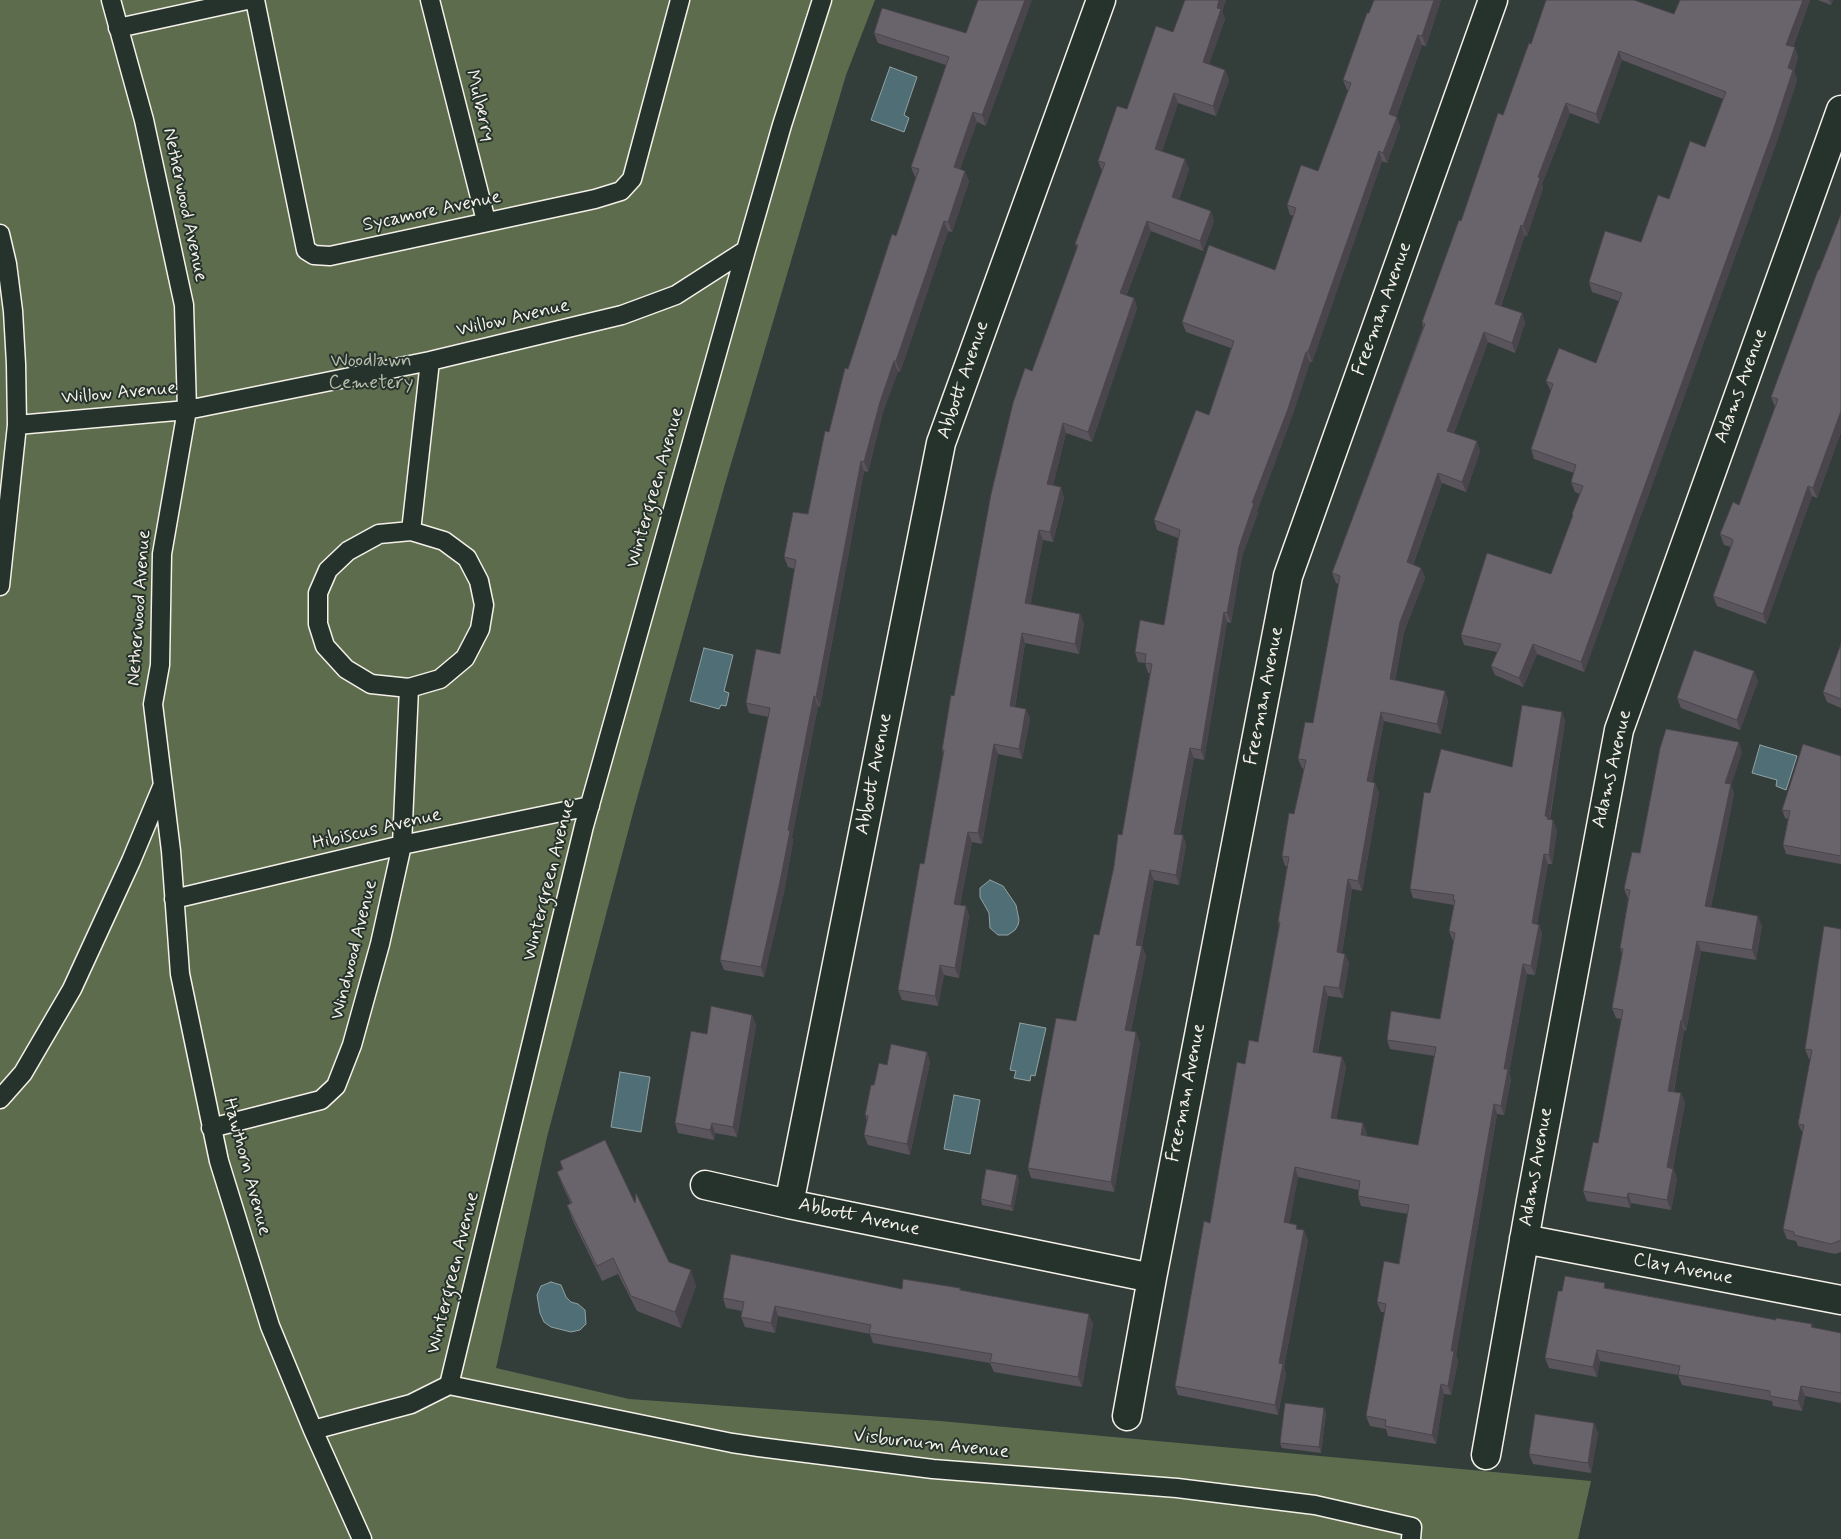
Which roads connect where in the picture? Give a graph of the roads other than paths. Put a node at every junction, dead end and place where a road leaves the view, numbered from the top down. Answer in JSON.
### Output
{"nodes":[{"id":1,"x":111,"y":0,"type":"edge"},
{"id":2,"x":247,"y":0,"type":"edge"},
{"id":3,"x":255,"y":0,"type":"edge"},
{"id":4,"x":430,"y":0,"type":"edge"},
{"id":5,"x":680,"y":0,"type":"edge"},
{"id":6,"x":822,"y":0,"type":"edge"},
{"id":7,"x":1101,"y":0,"type":"edge"},
{"id":8,"x":1493,"y":0,"type":"edge"},
{"id":9,"x":118,"y":28,"type":"junction"},
{"id":10,"x":1841,"y":110,"type":"edge"},
{"id":11,"x":486,"y":221,"type":"junction"},
{"id":12,"x":0,"y":234,"type":"edge"},
{"id":13,"x":746,"y":250,"type":"junction"},
{"id":14,"x":430,"y":361,"type":"junction"},
{"id":15,"x":187,"y":410,"type":"junction"},
{"id":16,"x":18,"y":424,"type":"junction"},
{"id":17,"x":412,"y":531,"type":"junction"},
{"id":18,"x":0,"y":586,"type":"edge"},
{"id":19,"x":409,"y":688,"type":"junction"},
{"id":20,"x":162,"y":786,"type":"junction"},
{"id":21,"x":590,"y":806,"type":"junction"},
{"id":22,"x":402,"y":845,"type":"junction"},
{"id":23,"x":174,"y":899,"type":"junction"},
{"id":24,"x":0,"y":1099,"type":"edge"},
{"id":25,"x":211,"y":1128,"type":"junction"},
{"id":26,"x":705,"y":1185,"type":"dead end"},
{"id":27,"x":789,"y":1204,"type":"junction"},
{"id":28,"x":1524,"y":1240,"type":"junction"},
{"id":29,"x":1152,"y":1278,"type":"junction"},
{"id":30,"x":1841,"y":1300,"type":"edge"},
{"id":31,"x":449,"y":1385,"type":"junction"},
{"id":32,"x":1127,"y":1416,"type":"dead end"},
{"id":33,"x":313,"y":1430,"type":"junction"},
{"id":34,"x":1486,"y":1455,"type":"dead end"},
{"id":35,"x":1411,"y":1533,"type":"edge"},
{"id":36,"x":362,"y":1539,"type":"edge"}],
"edges":[{"from":1,"to":9,"type":"lane","name":"Netherwood Avenue"},
{"from":2,"to":9,"type":"lane"},
{"from":3,"to":11,"type":"lane","name":"Sycamore Avenue"},
{"from":4,"to":11,"type":"lane","name":"Mulberry"},
{"from":5,"to":11,"type":"lane","name":"Sycamore Avenue"},
{"from":6,"to":13,"type":"lane"},
{"from":7,"to":27,"type":"street","name":"Abbott Avenue"},
{"from":8,"to":29,"type":"street","name":"Freeman Avenue"},
{"from":9,"to":15,"type":"lane","name":"Netherwood Avenue"},
{"from":10,"to":28,"type":"street","name":"Adams Avenue"},
{"from":12,"to":16,"type":"lane"},
{"from":13,"to":14,"type":"lane","name":"Willow Avenue"},
{"from":13,"to":21,"type":"lane","name":"Wintergreen Avenue"},
{"from":14,"to":15,"type":"lane","name":"Willow Avenue"},
{"from":14,"to":17,"type":"lane"},
{"from":15,"to":16,"type":"lane","name":"Willow Avenue"},
{"from":15,"to":20,"type":"lane","name":"Netherwood Avenue"},
{"from":16,"to":18,"type":"lane"},
{"from":17,"to":19,"type":"lane"},
{"from":17,"to":19,"type":"lane"},
{"from":19,"to":22,"type":"lane","name":"Windwood Avenue"},
{"from":20,"to":23,"type":"lane","name":"Hawthorn Avenue"},
{"from":20,"to":24,"type":"lane","name":"Netherwood Avenue"},
{"from":21,"to":22,"type":"lane","name":"Hibiscus Avenue"},
{"from":21,"to":31,"type":"lane","name":"Wintergreen Avenue"},
{"from":22,"to":23,"type":"lane","name":"Hibiscus Avenue"},
{"from":22,"to":25,"type":"lane","name":"Windwood Avenue"},
{"from":23,"to":25,"type":"lane","name":"Hawthorn Avenue"},
{"from":25,"to":33,"type":"lane","name":"Hawthorn Avenue"},
{"from":26,"to":27,"type":"street"},
{"from":27,"to":29,"type":"street","name":"Abbott Avenue"},
{"from":28,"to":30,"type":"street","name":"Clay Avenue"},
{"from":28,"to":34,"type":"street","name":"Adams Avenue"},
{"from":29,"to":32,"type":"street","name":"Freeman Avenue"},
{"from":31,"to":33,"type":"lane"},
{"from":31,"to":35,"type":"lane","name":"Visburnum Avenue"},
{"from":33,"to":36,"type":"lane","name":"Hawthorn Avenue"}]}
